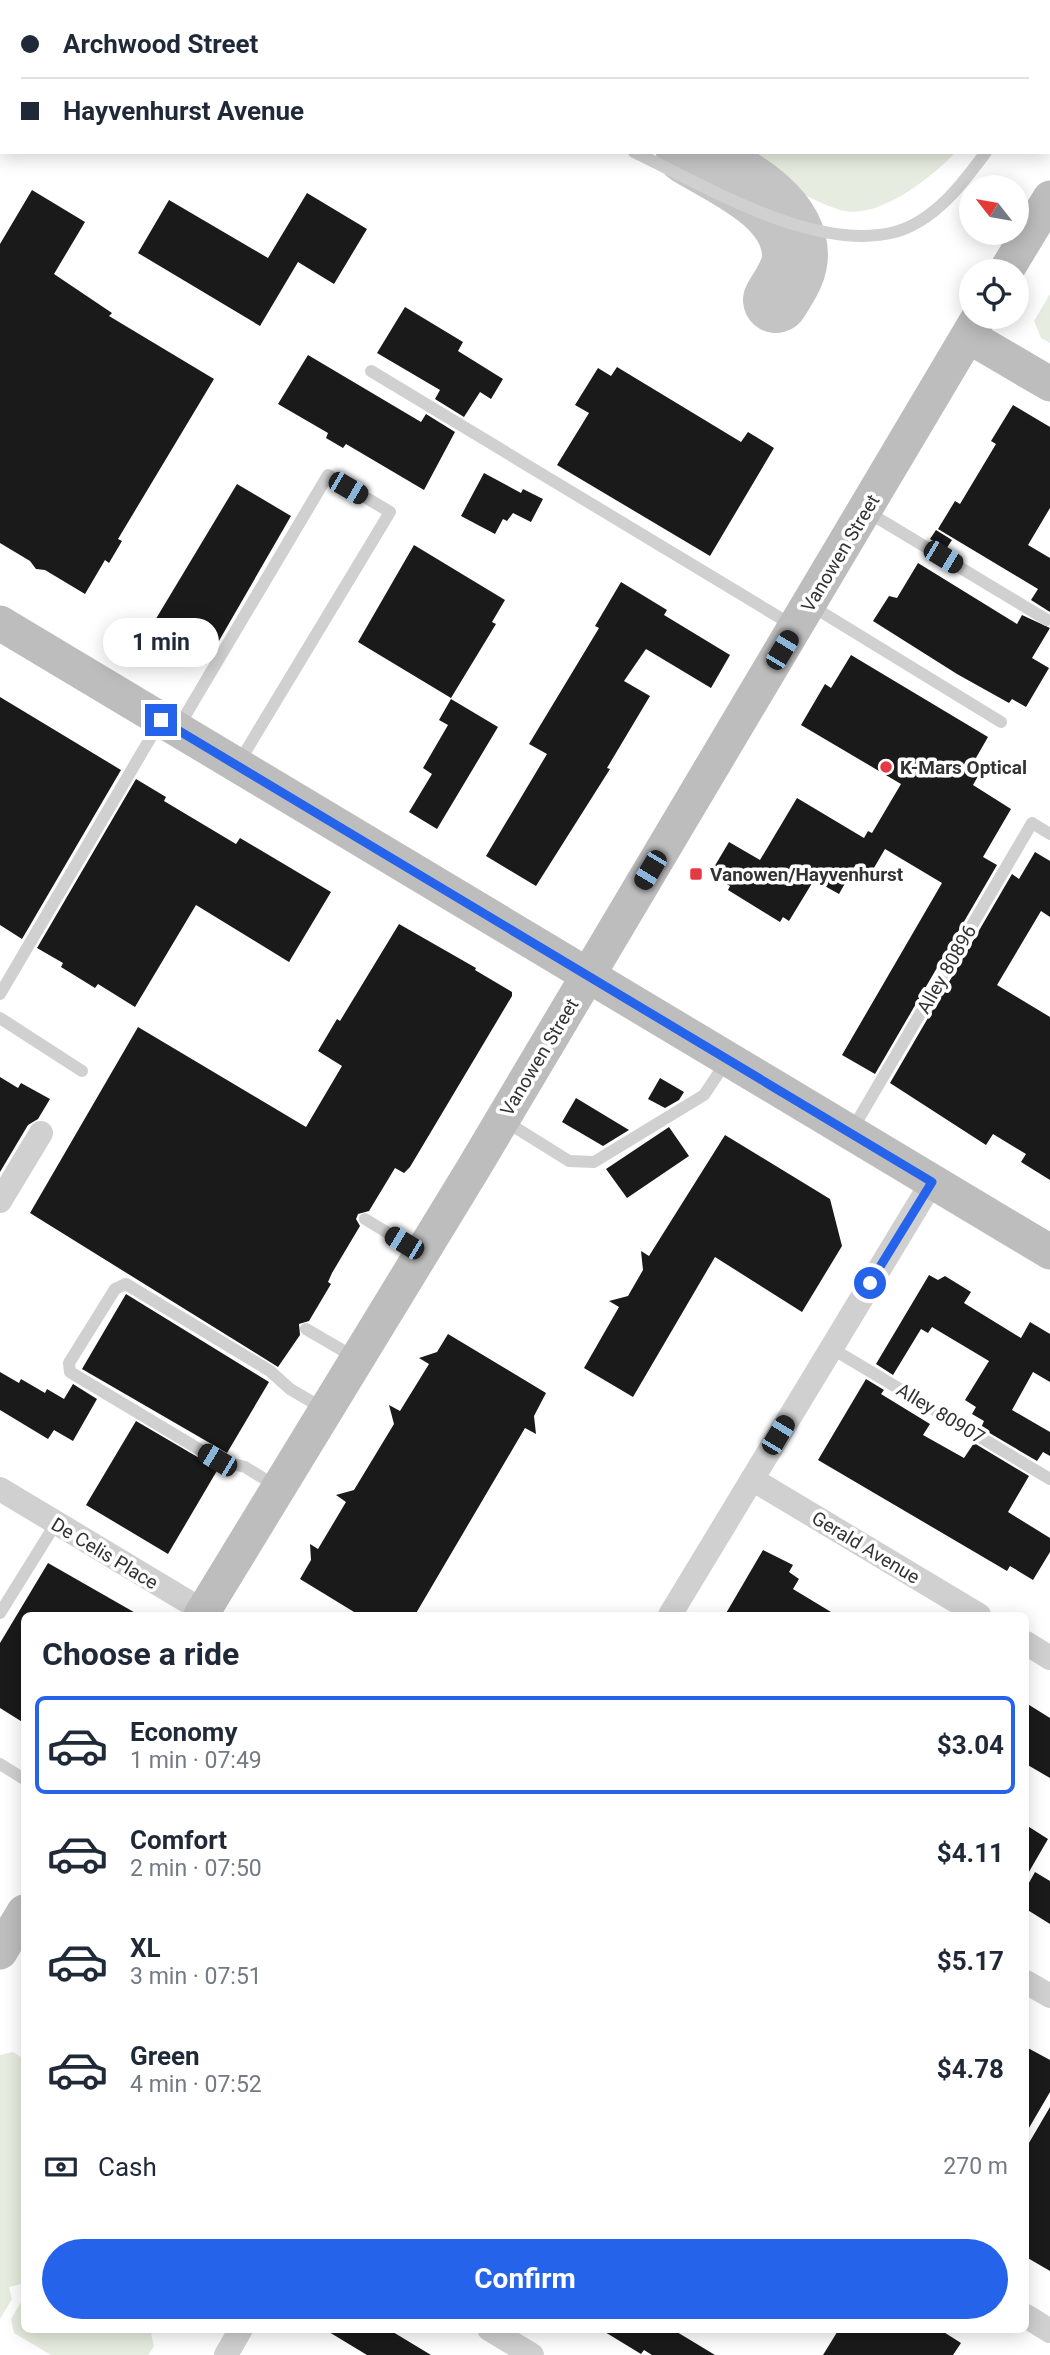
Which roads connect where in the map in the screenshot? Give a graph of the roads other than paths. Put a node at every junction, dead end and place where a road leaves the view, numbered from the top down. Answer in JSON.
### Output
{"nodes":[{"id":1,"x":638,"y":154,"type":"edge"},
{"id":2,"x":984,"y":154,"type":"edge"},
{"id":3,"x":1050,"y":198,"type":"edge"},
{"id":4,"x":1013,"y":259,"type":"edge"},
{"id":5,"x":972,"y":329,"type":"edge"},
{"id":6,"x":978,"y":329,"type":"edge"},
{"id":7,"x":371,"y":372,"type":"dead end"},
{"id":8,"x":1050,"y":384,"type":"edge"},
{"id":9,"x":866,"y":511,"type":"junction"},
{"id":10,"x":802,"y":616,"type":"junction"},
{"id":11,"x":1047,"y":620,"type":"dead end"},
{"id":12,"x":0,"y":623,"type":"edge"},
{"id":13,"x":1001,"y":722,"type":"dead end"},
{"id":14,"x":169,"y":725,"type":"junction"},
{"id":15,"x":237,"y":766,"type":"junction"},
{"id":16,"x":1050,"y":834,"type":"edge"},
{"id":17,"x":587,"y":976,"type":"junction"},
{"id":18,"x":0,"y":994,"type":"edge"},
{"id":19,"x":0,"y":1018,"type":"edge"},
{"id":20,"x":727,"y":1060,"type":"junction"},
{"id":21,"x":82,"y":1071,"type":"dead end"},
{"id":22,"x":502,"y":1119,"type":"junction"},
{"id":23,"x":41,"y":1133,"type":"dead end"},
{"id":24,"x":850,"y":1133,"type":"junction"},
{"id":25,"x":932,"y":1182,"type":"junction"},
{"id":26,"x":0,"y":1201,"type":"edge"},
{"id":27,"x":365,"y":1219,"type":"dead end"},
{"id":28,"x":1050,"y":1252,"type":"edge"},
{"id":29,"x":422,"y":1254,"type":"junction"},
{"id":30,"x":306,"y":1329,"type":"dead end"},
{"id":31,"x":831,"y":1348,"type":"junction"},
{"id":32,"x":357,"y":1359,"type":"junction"},
{"id":33,"x":326,"y":1411,"type":"junction"},
{"id":34,"x":752,"y":1479,"type":"junction"},
{"id":35,"x":1050,"y":1479,"type":"edge"},
{"id":36,"x":279,"y":1488,"type":"junction"},
{"id":37,"x":0,"y":1489,"type":"edge"},
{"id":38,"x":56,"y":1523,"type":"junction"},
{"id":39,"x":202,"y":1612,"type":"edge"},
{"id":40,"x":206,"y":1612,"type":"edge"},
{"id":41,"x":672,"y":1612,"type":"edge"},
{"id":42,"x":974,"y":1612,"type":"edge"},
{"id":43,"x":0,"y":1613,"type":"edge"},
{"id":44,"x":1029,"y":1645,"type":"edge"},
{"id":45,"x":1050,"y":1658,"type":"edge"},
{"id":46,"x":0,"y":1764,"type":"edge"},
{"id":47,"x":21,"y":1777,"type":"edge"},
{"id":48,"x":21,"y":1917,"type":"edge"},
{"id":49,"x":0,"y":1952,"type":"edge"},
{"id":50,"x":1029,"y":1984,"type":"edge"},
{"id":51,"x":1050,"y":1996,"type":"edge"},
{"id":52,"x":1029,"y":2318,"type":"edge"},
{"id":53,"x":1050,"y":2330,"type":"edge"},
{"id":54,"x":239,"y":2333,"type":"edge"},
{"id":55,"x":496,"y":2333,"type":"edge"},
{"id":56,"x":226,"y":2355,"type":"edge"},
{"id":57,"x":532,"y":2355,"type":"edge"}],
"edges":[{"from":1,"to":2,"type":"lane"},
{"from":3,"to":4,"type":"main road"},
{"from":5,"to":9,"type":"main road","name":"Vanowen Street"},
{"from":6,"to":8,"type":"main road"},
{"from":7,"to":10,"type":"lane"},
{"from":9,"to":10,"type":"main road","name":"Vanowen Street"},
{"from":9,"to":11,"type":"lane"},
{"from":10,"to":13,"type":"lane"},
{"from":10,"to":17,"type":"main road","name":"Vanowen Street"},
{"from":12,"to":14,"type":"main road"},
{"from":14,"to":15,"type":"main road"},
{"from":14,"to":15,"type":"lane"},
{"from":14,"to":18,"type":"lane"},
{"from":15,"to":17,"type":"main road"},
{"from":16,"to":24,"type":"lane","name":"Alley 80896"},
{"from":17,"to":20,"type":"main road"},
{"from":17,"to":22,"type":"main road","name":"Vanowen Street"},
{"from":19,"to":21,"type":"lane"},
{"from":20,"to":22,"type":"lane"},
{"from":20,"to":24,"type":"main road"},
{"from":22,"to":29,"type":"main road","name":"Vanowen Street"},
{"from":23,"to":26,"type":"street"},
{"from":24,"to":25,"type":"main road"},
{"from":25,"to":28,"type":"main road"},
{"from":25,"to":31,"type":"street"},
{"from":27,"to":29,"type":"lane"},
{"from":29,"to":32,"type":"main road","name":"Vanowen Street"},
{"from":30,"to":32,"type":"lane"},
{"from":31,"to":34,"type":"street"},
{"from":31,"to":35,"type":"lane","name":"Alley 80907"},
{"from":32,"to":33,"type":"main road","name":"Vanowen Street"},
{"from":33,"to":36,"type":"main road","name":"Vanowen Street"},
{"from":33,"to":36,"type":"lane"},
{"from":34,"to":41,"type":"street"},
{"from":34,"to":42,"type":"street","name":"Gerald Avenue"},
{"from":36,"to":40,"type":"main road","name":"Vanowen Street"},
{"from":37,"to":38,"type":"street","name":"De Celis Place"},
{"from":38,"to":39,"type":"street","name":"De Celis Place"},
{"from":38,"to":43,"type":"lane"},
{"from":44,"to":45,"type":"street"},
{"from":46,"to":47,"type":"lane"},
{"from":48,"to":49,"type":"main road"},
{"from":50,"to":51,"type":"street"},
{"from":52,"to":53,"type":"street"},
{"from":54,"to":56,"type":"street"},
{"from":55,"to":57,"type":"street"}]}
